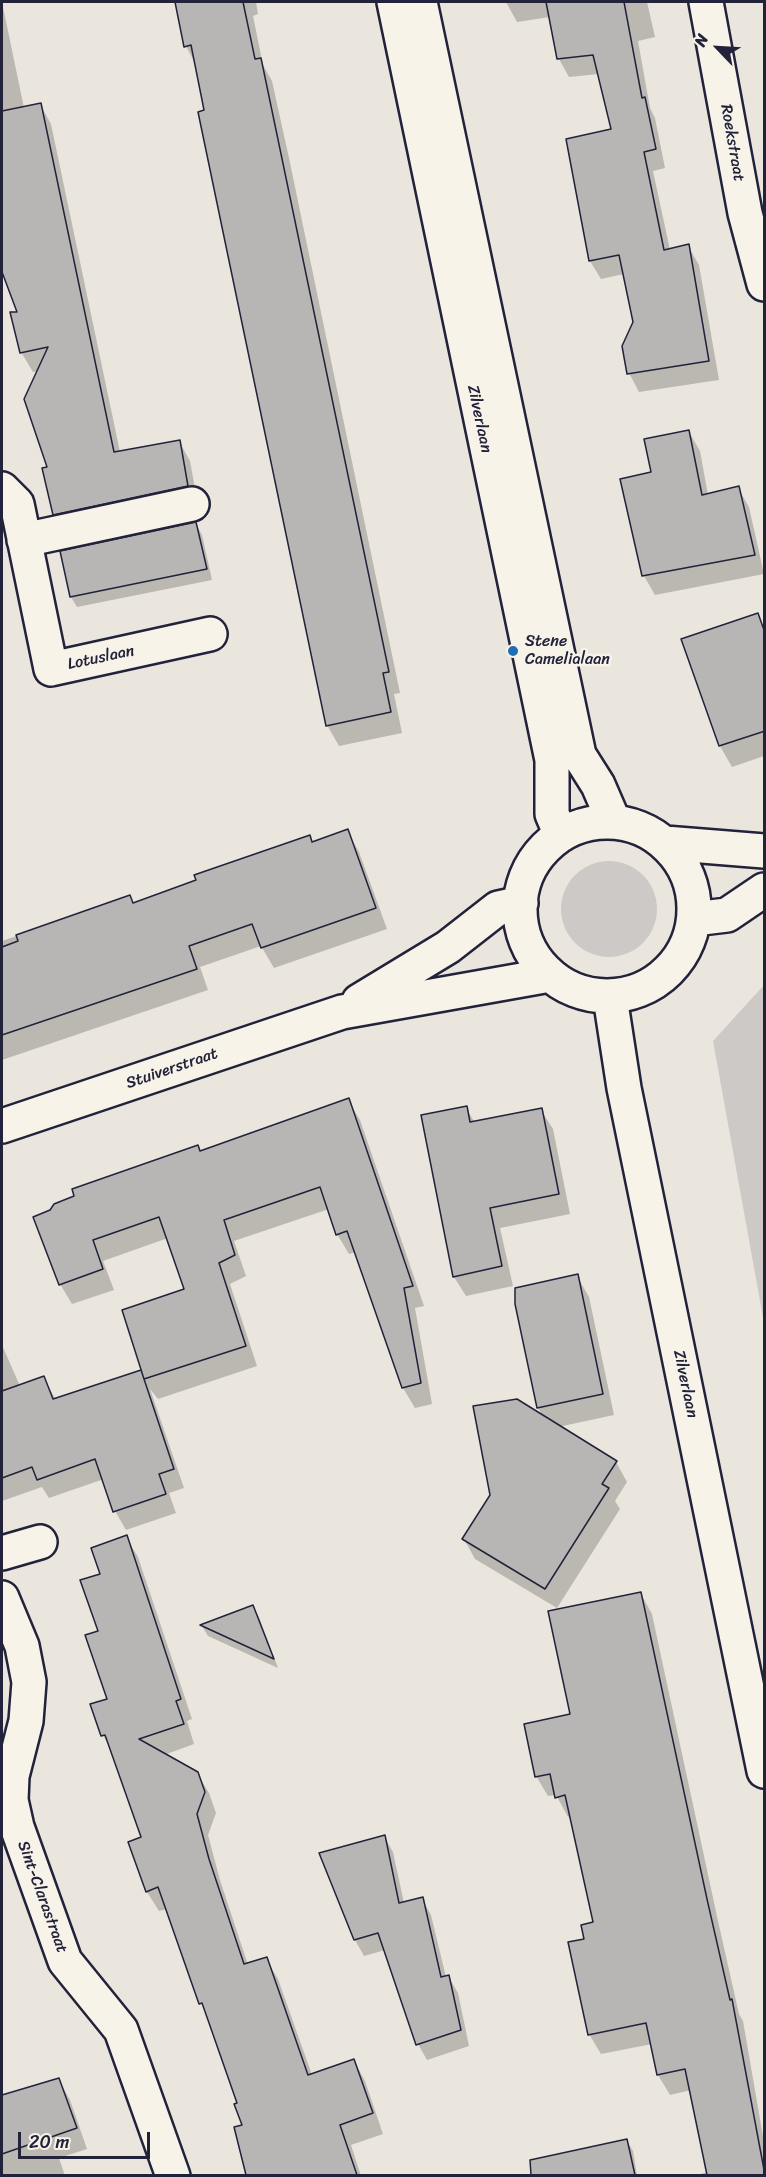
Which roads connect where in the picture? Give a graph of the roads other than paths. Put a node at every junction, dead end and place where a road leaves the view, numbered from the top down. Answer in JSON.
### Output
{"nodes":[{"id":1,"x":394,"y":2,"type":"edge"},
{"id":2,"x":420,"y":2,"type":"edge"},
{"id":3,"x":706,"y":2,"type":"edge"},
{"id":4,"x":765,"y":284,"type":"edge"},
{"id":5,"x":2,"y":489,"type":"edge"},
{"id":6,"x":192,"y":504,"type":"dead end"},
{"id":7,"x":24,"y":540,"type":"junction"},
{"id":8,"x":210,"y":634,"type":"dead end"},
{"id":9,"x":614,"y":822,"type":"junction"},
{"id":10,"x":561,"y":835,"type":"junction"},
{"id":11,"x":665,"y":843,"type":"junction"},
{"id":12,"x":765,"y":851,"type":"edge"},
{"id":13,"x":765,"y":890,"type":"edge"},
{"id":14,"x":521,"y":903,"type":"junction"},
{"id":15,"x":694,"y":919,"type":"junction"},
{"id":16,"x":550,"y":975,"type":"junction"},
{"id":17,"x":610,"y":996,"type":"junction"},
{"id":18,"x":342,"y":1012,"type":"junction"},
{"id":19,"x":2,"y":1126,"type":"edge"},
{"id":20,"x":40,"y":1542,"type":"dead end"},
{"id":21,"x":2,"y":1553,"type":"edge"},
{"id":22,"x":2,"y":1598,"type":"edge"},
{"id":23,"x":765,"y":1771,"type":"edge"},
{"id":24,"x":7,"y":1775,"type":"edge"},
{"id":25,"x":173,"y":2175,"type":"edge"}],
"edges":[{"from":1,"to":10,"type":"street","name":"Zilverlaan"},
{"from":2,"to":9,"type":"street","name":"Zilverlaan"},
{"from":3,"to":4,"type":"street","name":"Roekstraat"},
{"from":5,"to":7,"type":"street","name":"Lotuslaan"},
{"from":6,"to":7,"type":"street"},
{"from":7,"to":8,"type":"street","name":"Lotuslaan"},
{"from":9,"to":10,"type":"street"},
{"from":9,"to":11,"type":"street"},
{"from":10,"to":14,"type":"street"},
{"from":11,"to":12,"type":"street"},
{"from":11,"to":15,"type":"street"},
{"from":13,"to":15,"type":"street"},
{"from":14,"to":16,"type":"street"},
{"from":14,"to":18,"type":"street","name":"Stuiverstraat"},
{"from":15,"to":17,"type":"street"},
{"from":16,"to":17,"type":"street"},
{"from":16,"to":18,"type":"street","name":"Stuiverstraat"},
{"from":17,"to":23,"type":"street","name":"Zilverlaan"},
{"from":18,"to":19,"type":"street","name":"Stuiverstraat"},
{"from":20,"to":21,"type":"street"},
{"from":22,"to":24,"type":"street","name":"Sint-Clarastraat"},
{"from":24,"to":25,"type":"street","name":"Sint-Clarastraat"}]}
